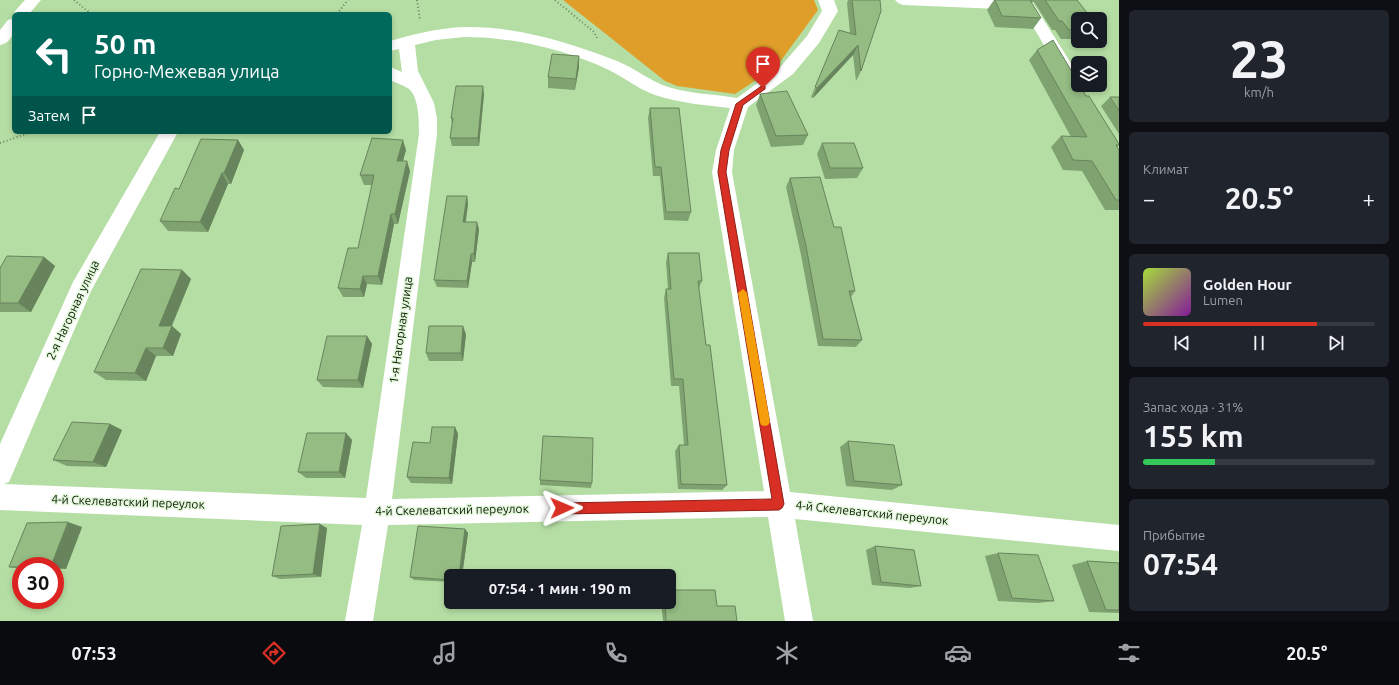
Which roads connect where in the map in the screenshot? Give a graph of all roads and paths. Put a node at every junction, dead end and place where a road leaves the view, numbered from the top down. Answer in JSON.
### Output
{"nodes":[{"id":1,"x":33,"y":0,"type":"edge"},
{"id":2,"x":74,"y":0,"type":"edge"},
{"id":3,"x":348,"y":0,"type":"edge"},
{"id":4,"x":555,"y":0,"type":"edge"},
{"id":5,"x":827,"y":0,"type":"edge"},
{"id":6,"x":904,"y":0,"type":"edge"},
{"id":7,"x":23,"y":12,"type":"edge"},
{"id":8,"x":89,"y":12,"type":"edge"},
{"id":9,"x":339,"y":12,"type":"edge"},
{"id":10,"x":12,"y":25,"type":"edge"},
{"id":11,"x":0,"y":40,"type":"edge"},
{"id":12,"x":398,"y":43,"type":"edge"},
{"id":13,"x":614,"y":66,"type":"junction"},
{"id":14,"x":392,"y":74,"type":"edge"},
{"id":15,"x":1071,"y":76,"type":"edge"},
{"id":16,"x":416,"y":86,"type":"junction"},
{"id":17,"x":740,"y":104,"type":"junction"},
{"id":18,"x":26,"y":134,"type":"edge"},
{"id":19,"x":168,"y":134,"type":"edge"},
{"id":20,"x":0,"y":142,"type":"edge"},
{"id":21,"x":2,"y":466,"type":"edge"},
{"id":22,"x":0,"y":496,"type":"edge"},
{"id":23,"x":779,"y":504,"type":"junction"},
{"id":24,"x":377,"y":512,"type":"junction"},
{"id":25,"x":1119,"y":538,"type":"edge"},
{"id":26,"x":359,"y":621,"type":"edge"},
{"id":27,"x":799,"y":621,"type":"edge"}],
"edges":[{"from":1,"to":7,"type":"street"},
{"from":2,"to":8,"type":"path"},
{"from":3,"to":9,"type":"path"},
{"from":4,"to":13,"type":"path"},
{"from":5,"to":17,"type":"street"},
{"from":6,"to":15,"type":"street"},
{"from":10,"to":11,"type":"street"},
{"from":12,"to":13,"type":"street"},
{"from":12,"to":16,"type":"street","name":"1-я Нагорная улица"},
{"from":13,"to":17,"type":"street"},
{"from":14,"to":16,"type":"street"},
{"from":16,"to":24,"type":"street","name":"1-я Нагорная улица"},
{"from":17,"to":23,"type":"street"},
{"from":18,"to":20,"type":"path"},
{"from":19,"to":21,"type":"street","name":"2-я Нагорная улица"},
{"from":22,"to":24,"type":"street","name":"4-й Скелеватский переулок"},
{"from":23,"to":24,"type":"street","name":"4-й Скелеватский переулок"},
{"from":23,"to":25,"type":"street","name":"4-й Скелеватский переулок"},
{"from":23,"to":27,"type":"street"},
{"from":24,"to":26,"type":"street","name":"1-я Нагорная улица"}]}
